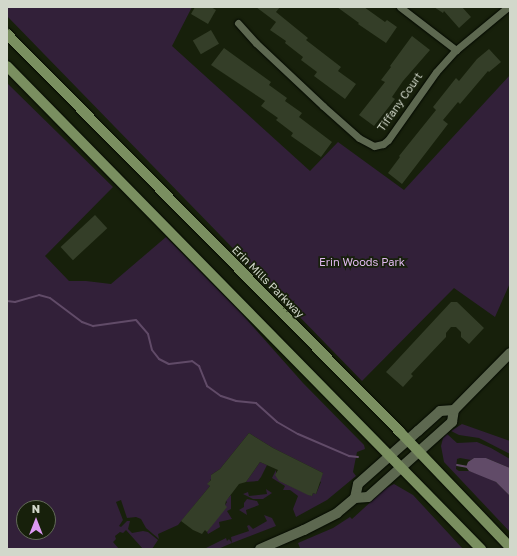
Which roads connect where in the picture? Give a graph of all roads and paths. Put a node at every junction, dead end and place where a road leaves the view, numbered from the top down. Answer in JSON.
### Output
{"nodes":[{"id":1,"x":400,"y":7,"type":"edge"},
{"id":2,"x":508,"y":7,"type":"edge"},
{"id":3,"x":238,"y":23,"type":"dead end"},
{"id":4,"x":7,"y":34,"type":"edge"},
{"id":5,"x":456,"y":50,"type":"junction"},
{"id":6,"x":7,"y":66,"type":"edge"},
{"id":7,"x":510,"y":353,"type":"edge"},
{"id":8,"x":454,"y":410,"type":"junction"},
{"id":9,"x":408,"y":440,"type":"junction"},
{"id":10,"x":419,"y":452,"type":"junction"},
{"id":11,"x":390,"y":456,"type":"junction"},
{"id":12,"x":401,"y":467,"type":"junction"},
{"id":13,"x":355,"y":498,"type":"junction"},
{"id":14,"x":510,"y":547,"type":"edge"},
{"id":15,"x":260,"y":549,"type":"edge"},
{"id":16,"x":482,"y":549,"type":"edge"}],
"edges":[{"from":1,"to":5,"type":"street"},
{"from":2,"to":5,"type":"street","name":"Tiffany Court"},
{"from":3,"to":5,"type":"street","name":"Tiffany Court"},
{"from":4,"to":9,"type":"main road","name":"Erin Mills Parkway"},
{"from":6,"to":11,"type":"main road"},
{"from":7,"to":8,"type":"street"},
{"from":8,"to":9,"type":"street"},
{"from":8,"to":10,"type":"street"},
{"from":9,"to":10,"type":"main road","name":"Erin Mills Parkway"},
{"from":9,"to":11,"type":"street"},
{"from":10,"to":12,"type":"street"},
{"from":10,"to":14,"type":"main road","name":"Erin Mills Parkway"},
{"from":11,"to":12,"type":"main road"},
{"from":11,"to":13,"type":"street"},
{"from":12,"to":13,"type":"street"},
{"from":12,"to":16,"type":"main road"},
{"from":13,"to":15,"type":"street"}]}
